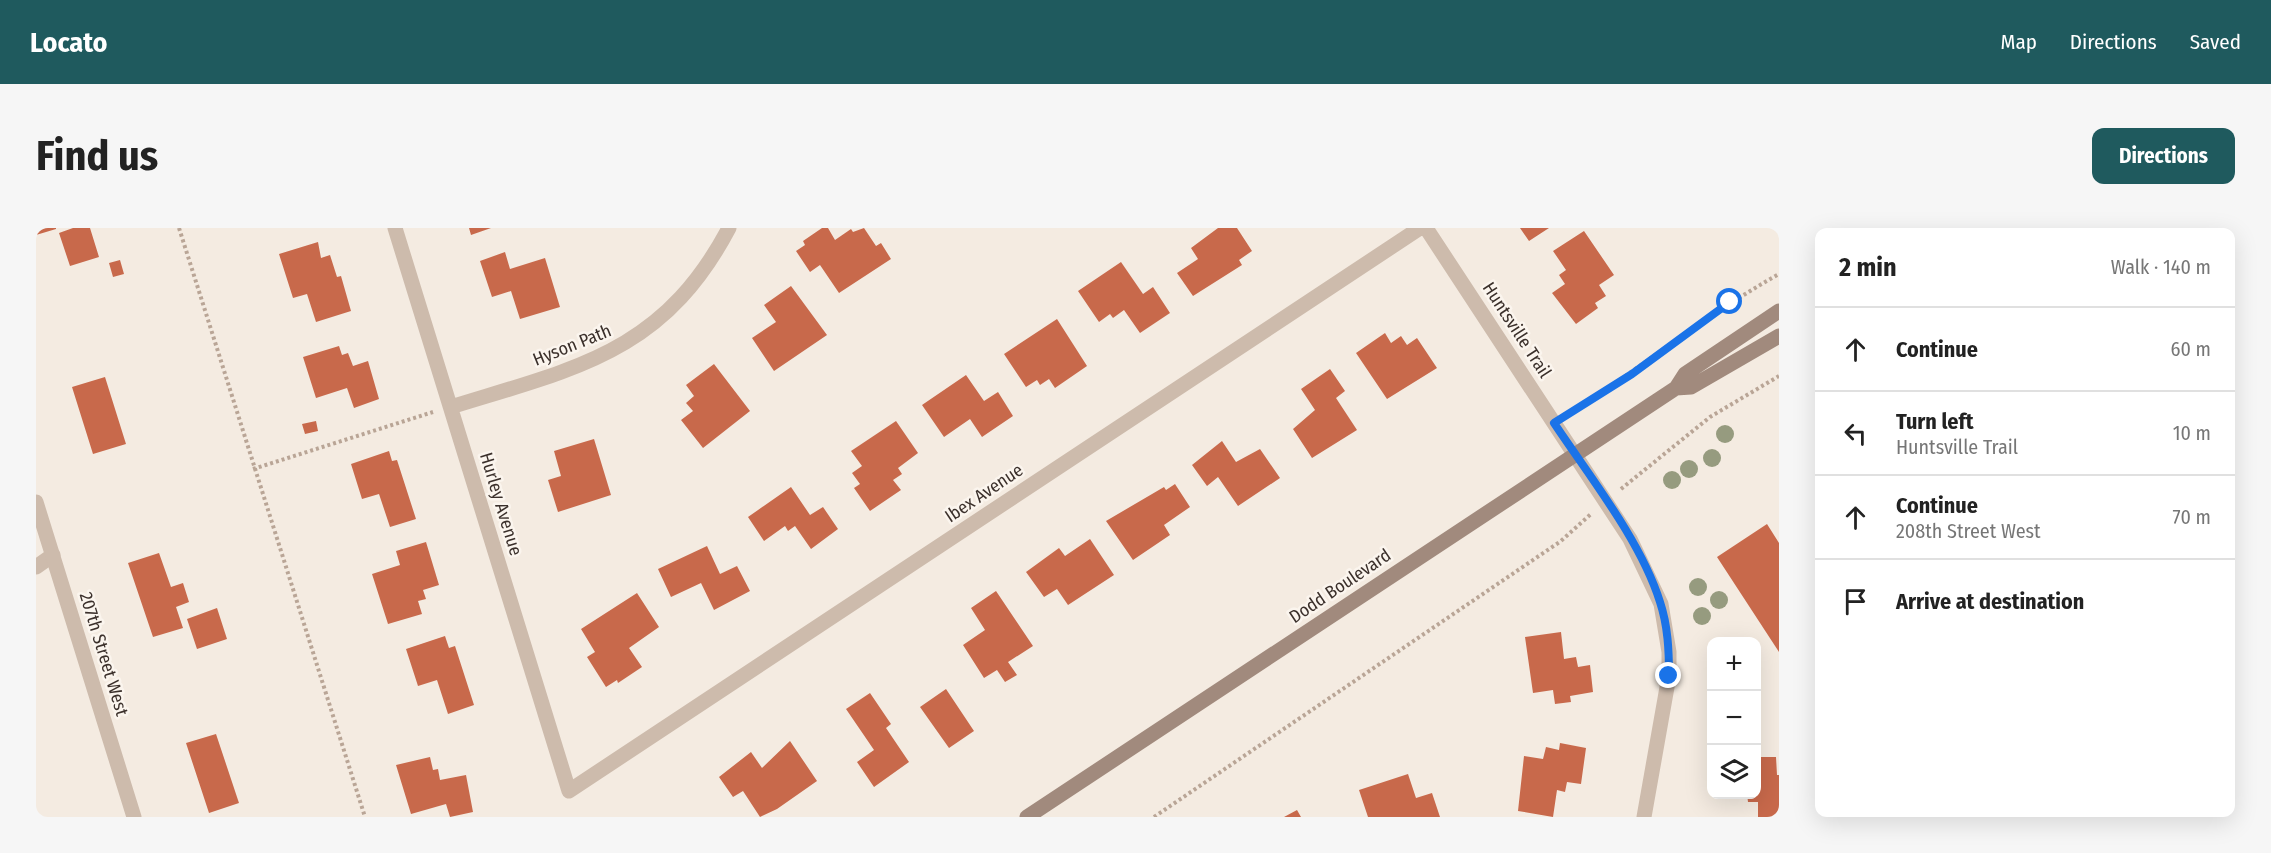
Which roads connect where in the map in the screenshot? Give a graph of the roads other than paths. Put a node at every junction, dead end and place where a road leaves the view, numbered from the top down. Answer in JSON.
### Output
{"nodes":[{"id":1,"x":395,"y":228,"type":"edge"},
{"id":2,"x":729,"y":228,"type":"edge"},
{"id":3,"x":1420,"y":228,"type":"edge"},
{"id":4,"x":1426,"y":228,"type":"edge"},
{"id":5,"x":1779,"y":311,"type":"edge"},
{"id":6,"x":1779,"y":336,"type":"edge"},
{"id":7,"x":1676,"y":388,"type":"junction"},
{"id":8,"x":451,"y":407,"type":"junction"},
{"id":9,"x":1575,"y":454,"type":"junction"},
{"id":10,"x":36,"y":502,"type":"edge"},
{"id":11,"x":53,"y":555,"type":"junction"},
{"id":12,"x":36,"y":567,"type":"edge"},
{"id":13,"x":569,"y":791,"type":"joint"},
{"id":14,"x":134,"y":817,"type":"edge"},
{"id":15,"x":1027,"y":817,"type":"edge"},
{"id":16,"x":1644,"y":817,"type":"edge"}],
"edges":[{"from":1,"to":8,"type":"street","name":"Hurley Avenue"},
{"from":2,"to":8,"type":"street","name":"Hyson Path"},
{"from":3,"to":13,"type":"street","name":"Ibex Avenue"},
{"from":4,"to":9,"type":"street","name":"Huntsville Trail"},
{"from":5,"to":7,"type":"main road","name":"Dodd Boulevard"},
{"from":6,"to":7,"type":"main road","name":"Dodd Boulevard"},
{"from":7,"to":9,"type":"main road","name":"Dodd Boulevard"},
{"from":8,"to":13,"type":"street","name":"Hurley Avenue"},
{"from":9,"to":15,"type":"main road","name":"Dodd Boulevard"},
{"from":9,"to":16,"type":"street","name":"Huntsville Trail"},
{"from":10,"to":11,"type":"street","name":"207th Street West"},
{"from":11,"to":12,"type":"street"},
{"from":11,"to":14,"type":"street","name":"207th Street West"}]}
